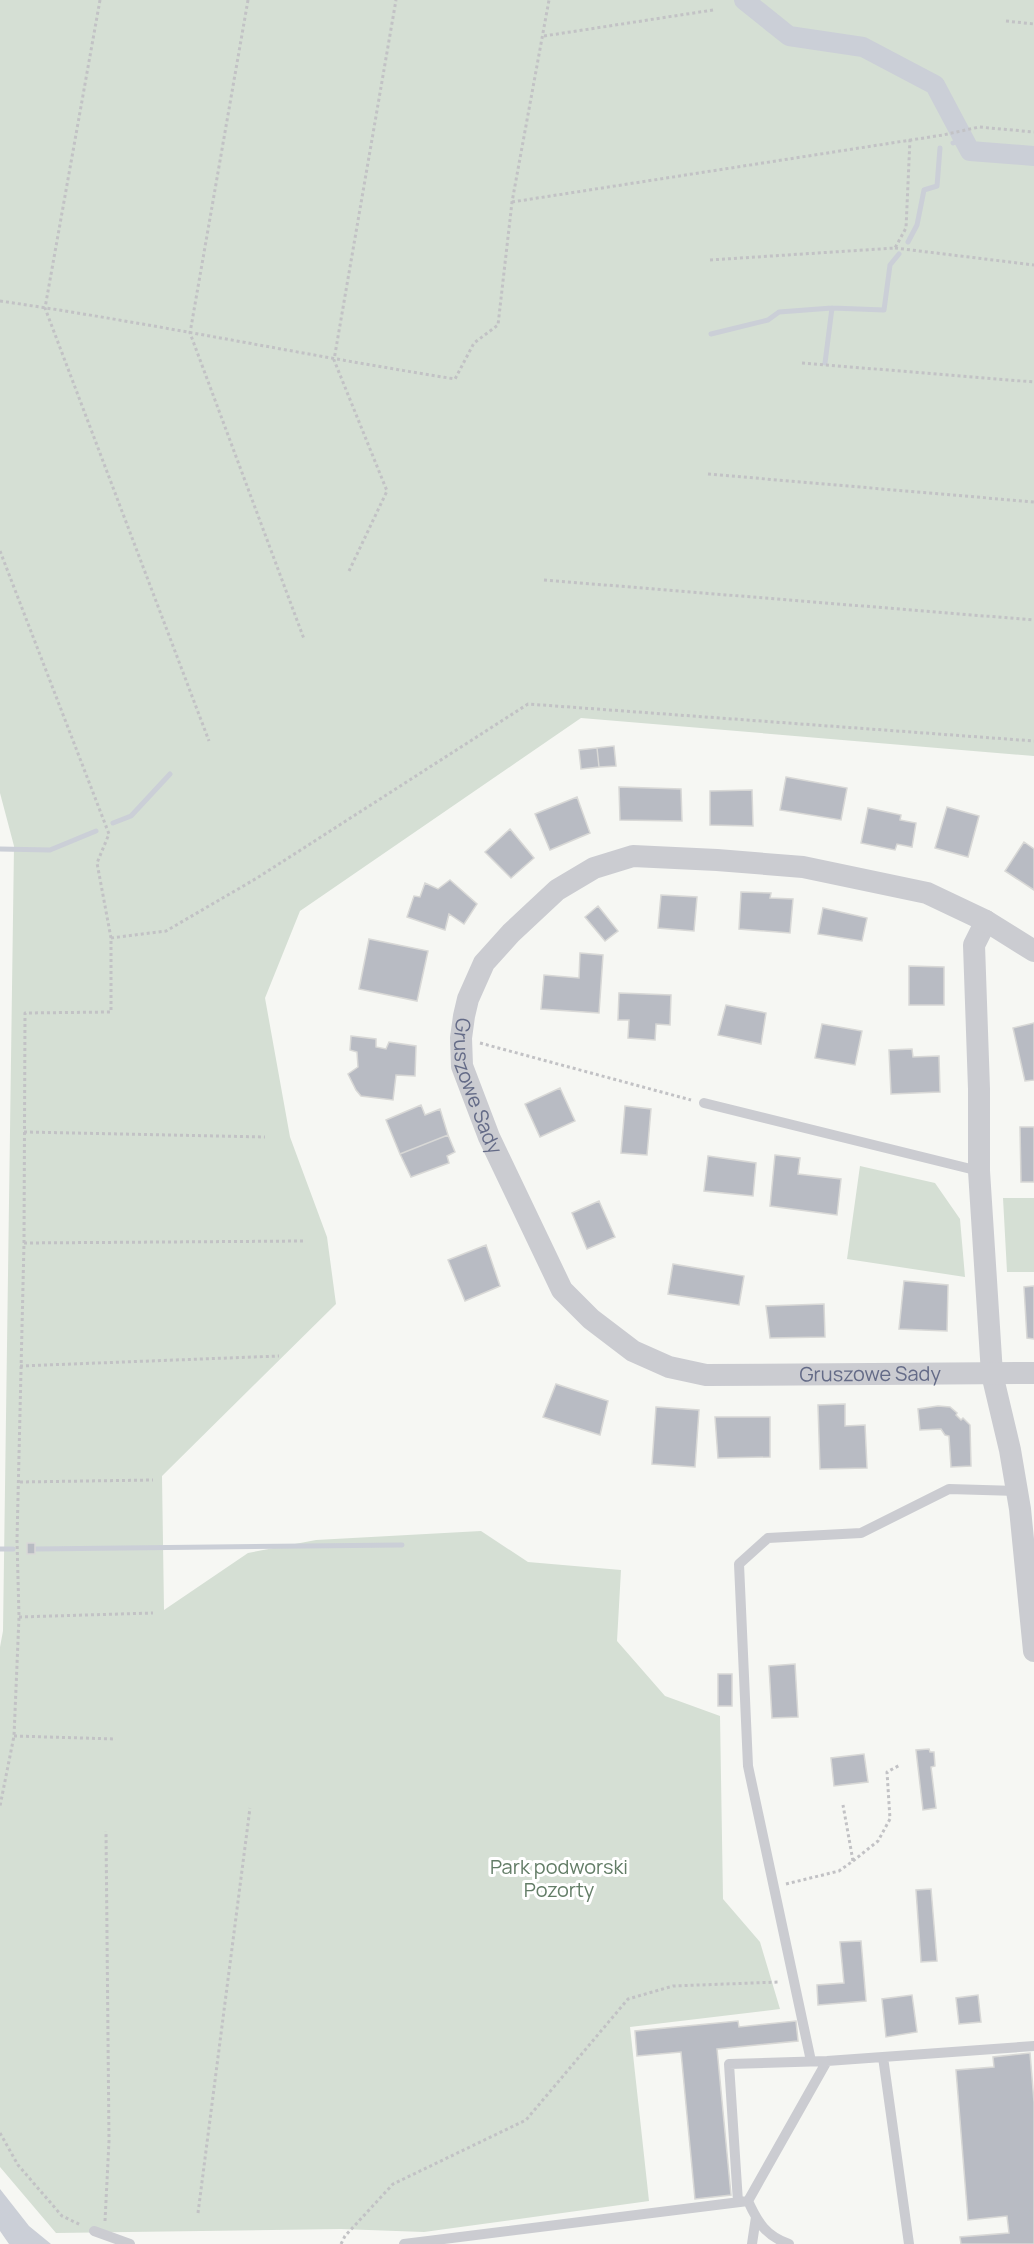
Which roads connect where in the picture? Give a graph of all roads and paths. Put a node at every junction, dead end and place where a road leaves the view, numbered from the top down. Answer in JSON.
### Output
{"nodes":[{"id":1,"x":100,"y":0,"type":"edge"},
{"id":2,"x":248,"y":0,"type":"edge"},
{"id":3,"x":396,"y":0,"type":"edge"},
{"id":4,"x":549,"y":0,"type":"edge"},
{"id":5,"x":713,"y":10,"type":"dead end"},
{"id":6,"x":1006,"y":21,"type":"dead end"},
{"id":7,"x":1034,"y":24,"type":"edge"},
{"id":8,"x":544,"y":36,"type":"junction"},
{"id":9,"x":1034,"y":132,"type":"edge"},
{"id":10,"x":910,"y":139,"type":"junction"},
{"id":11,"x":512,"y":202,"type":"junction"},
{"id":12,"x":895,"y":248,"type":"junction"},
{"id":13,"x":710,"y":260,"type":"dead end"},
{"id":14,"x":1034,"y":265,"type":"edge"},
{"id":15,"x":0,"y":302,"type":"edge"},
{"id":16,"x":45,"y":308,"type":"junction"},
{"id":17,"x":190,"y":333,"type":"junction"},
{"id":18,"x":334,"y":360,"type":"junction"},
{"id":19,"x":802,"y":363,"type":"dead end"},
{"id":20,"x":1034,"y":382,"type":"edge"},
{"id":21,"x":708,"y":474,"type":"dead end"},
{"id":22,"x":1034,"y":502,"type":"edge"},
{"id":23,"x":0,"y":551,"type":"edge"},
{"id":24,"x":349,"y":571,"type":"dead end"},
{"id":25,"x":544,"y":580,"type":"dead end"},
{"id":26,"x":1034,"y":620,"type":"edge"},
{"id":27,"x":304,"y":639,"type":"dead end"},
{"id":28,"x":209,"y":741,"type":"dead end"},
{"id":29,"x":1034,"y":741,"type":"edge"},
{"id":30,"x":986,"y":921,"type":"junction"},
{"id":31,"x":111,"y":938,"type":"junction"},
{"id":32,"x":1034,"y":951,"type":"edge"},
{"id":33,"x":461,"y":1038,"type":"junction"},
{"id":34,"x":704,"y":1104,"type":"joint"},
{"id":35,"x":24,"y":1132,"type":"junction"},
{"id":36,"x":265,"y":1137,"type":"dead end"},
{"id":37,"x":979,"y":1171,"type":"junction"},
{"id":38,"x":305,"y":1241,"type":"dead end"},
{"id":39,"x":24,"y":1243,"type":"junction"},
{"id":40,"x":279,"y":1356,"type":"dead end"},
{"id":41,"x":20,"y":1366,"type":"junction"},
{"id":42,"x":1034,"y":1373,"type":"edge"},
{"id":43,"x":992,"y":1374,"type":"junction"},
{"id":44,"x":153,"y":1480,"type":"dead end"},
{"id":45,"x":20,"y":1482,"type":"junction"},
{"id":46,"x":1017,"y":1491,"type":"junction"},
{"id":47,"x":153,"y":1613,"type":"dead end"},
{"id":48,"x":20,"y":1617,"type":"junction"},
{"id":49,"x":1034,"y":1651,"type":"edge"},
{"id":50,"x":14,"y":1736,"type":"junction"},
{"id":51,"x":116,"y":1739,"type":"dead end"},
{"id":52,"x":900,"y":1765,"type":"dead end"},
{"id":53,"x":843,"y":1805,"type":"dead end"},
{"id":54,"x":0,"y":1806,"type":"edge"},
{"id":55,"x":250,"y":1808,"type":"dead end"},
{"id":56,"x":106,"y":1831,"type":"dead end"},
{"id":57,"x":853,"y":1861,"type":"junction"},
{"id":58,"x":775,"y":1892,"type":"junction"},
{"id":59,"x":794,"y":1981,"type":"junction"},
{"id":60,"x":1034,"y":2046,"type":"edge"},
{"id":61,"x":883,"y":2057,"type":"junction"},
{"id":62,"x":812,"y":2061,"type":"junction"},
{"id":63,"x":827,"y":2061,"type":"junction"},
{"id":64,"x":0,"y":2133,"type":"edge"},
{"id":65,"x":743,"y":2202,"type":"junction"},
{"id":66,"x":198,"y":2213,"type":"dead end"},
{"id":67,"x":756,"y":2217,"type":"junction"},
{"id":68,"x":99,"y":2233,"type":"junction"},
{"id":69,"x":443,"y":2242,"type":"edge"},
{"id":70,"x":130,"y":2244,"type":"edge"},
{"id":71,"x":341,"y":2244,"type":"edge"},
{"id":72,"x":404,"y":2244,"type":"edge"},
{"id":73,"x":752,"y":2244,"type":"edge"},
{"id":74,"x":789,"y":2244,"type":"edge"},
{"id":75,"x":909,"y":2244,"type":"edge"}],
"edges":[{"from":1,"to":16,"type":"path"},
{"from":2,"to":17,"type":"path"},
{"from":3,"to":18,"type":"path"},
{"from":4,"to":8,"type":"path"},
{"from":5,"to":8,"type":"path"},
{"from":6,"to":7,"type":"path"},
{"from":8,"to":11,"type":"path"},
{"from":9,"to":10,"type":"path"},
{"from":10,"to":11,"type":"path"},
{"from":10,"to":12,"type":"path"},
{"from":11,"to":18,"type":"path"},
{"from":12,"to":13,"type":"path"},
{"from":12,"to":14,"type":"path"},
{"from":15,"to":16,"type":"path"},
{"from":16,"to":17,"type":"path"},
{"from":16,"to":28,"type":"path"},
{"from":17,"to":18,"type":"path"},
{"from":17,"to":27,"type":"path"},
{"from":18,"to":24,"type":"path"},
{"from":19,"to":20,"type":"path"},
{"from":21,"to":22,"type":"path"},
{"from":23,"to":31,"type":"path"},
{"from":25,"to":26,"type":"path"},
{"from":29,"to":31,"type":"path"},
{"from":30,"to":32,"type":"street","name":"Gruszowe Sady"},
{"from":30,"to":33,"type":"street","name":"Gruszowe Sady"},
{"from":30,"to":37,"type":"street"},
{"from":31,"to":35,"type":"path"},
{"from":33,"to":34,"type":"path"},
{"from":33,"to":43,"type":"street","name":"Gruszowe Sady"},
{"from":34,"to":37,"type":"lane"},
{"from":35,"to":36,"type":"path"},
{"from":35,"to":39,"type":"path"},
{"from":37,"to":43,"type":"street"},
{"from":38,"to":39,"type":"path"},
{"from":39,"to":41,"type":"path"},
{"from":40,"to":41,"type":"path"},
{"from":41,"to":45,"type":"path"},
{"from":42,"to":43,"type":"street","name":"Gruszowe Sady"},
{"from":43,"to":46,"type":"street"},
{"from":44,"to":45,"type":"path"},
{"from":45,"to":48,"type":"path"},
{"from":46,"to":49,"type":"street"},
{"from":46,"to":58,"type":"lane"},
{"from":47,"to":48,"type":"path"},
{"from":48,"to":50,"type":"path"},
{"from":50,"to":51,"type":"path"},
{"from":50,"to":54,"type":"path"},
{"from":52,"to":57,"type":"path"},
{"from":53,"to":57,"type":"path"},
{"from":55,"to":66,"type":"path"},
{"from":56,"to":68,"type":"path"},
{"from":57,"to":58,"type":"path"},
{"from":58,"to":59,"type":"lane"},
{"from":59,"to":62,"type":"lane"},
{"from":59,"to":71,"type":"path"},
{"from":60,"to":61,"type":"lane"},
{"from":61,"to":63,"type":"lane"},
{"from":61,"to":75,"type":"lane"},
{"from":62,"to":63,"type":"lane"},
{"from":62,"to":65,"type":"lane"},
{"from":63,"to":65,"type":"lane"},
{"from":64,"to":68,"type":"path"},
{"from":65,"to":67,"type":"lane"},
{"from":65,"to":69,"type":"lane"},
{"from":67,"to":73,"type":"lane"},
{"from":67,"to":74,"type":"lane"},
{"from":68,"to":70,"type":"lane"},
{"from":69,"to":72,"type":"lane"}]}
